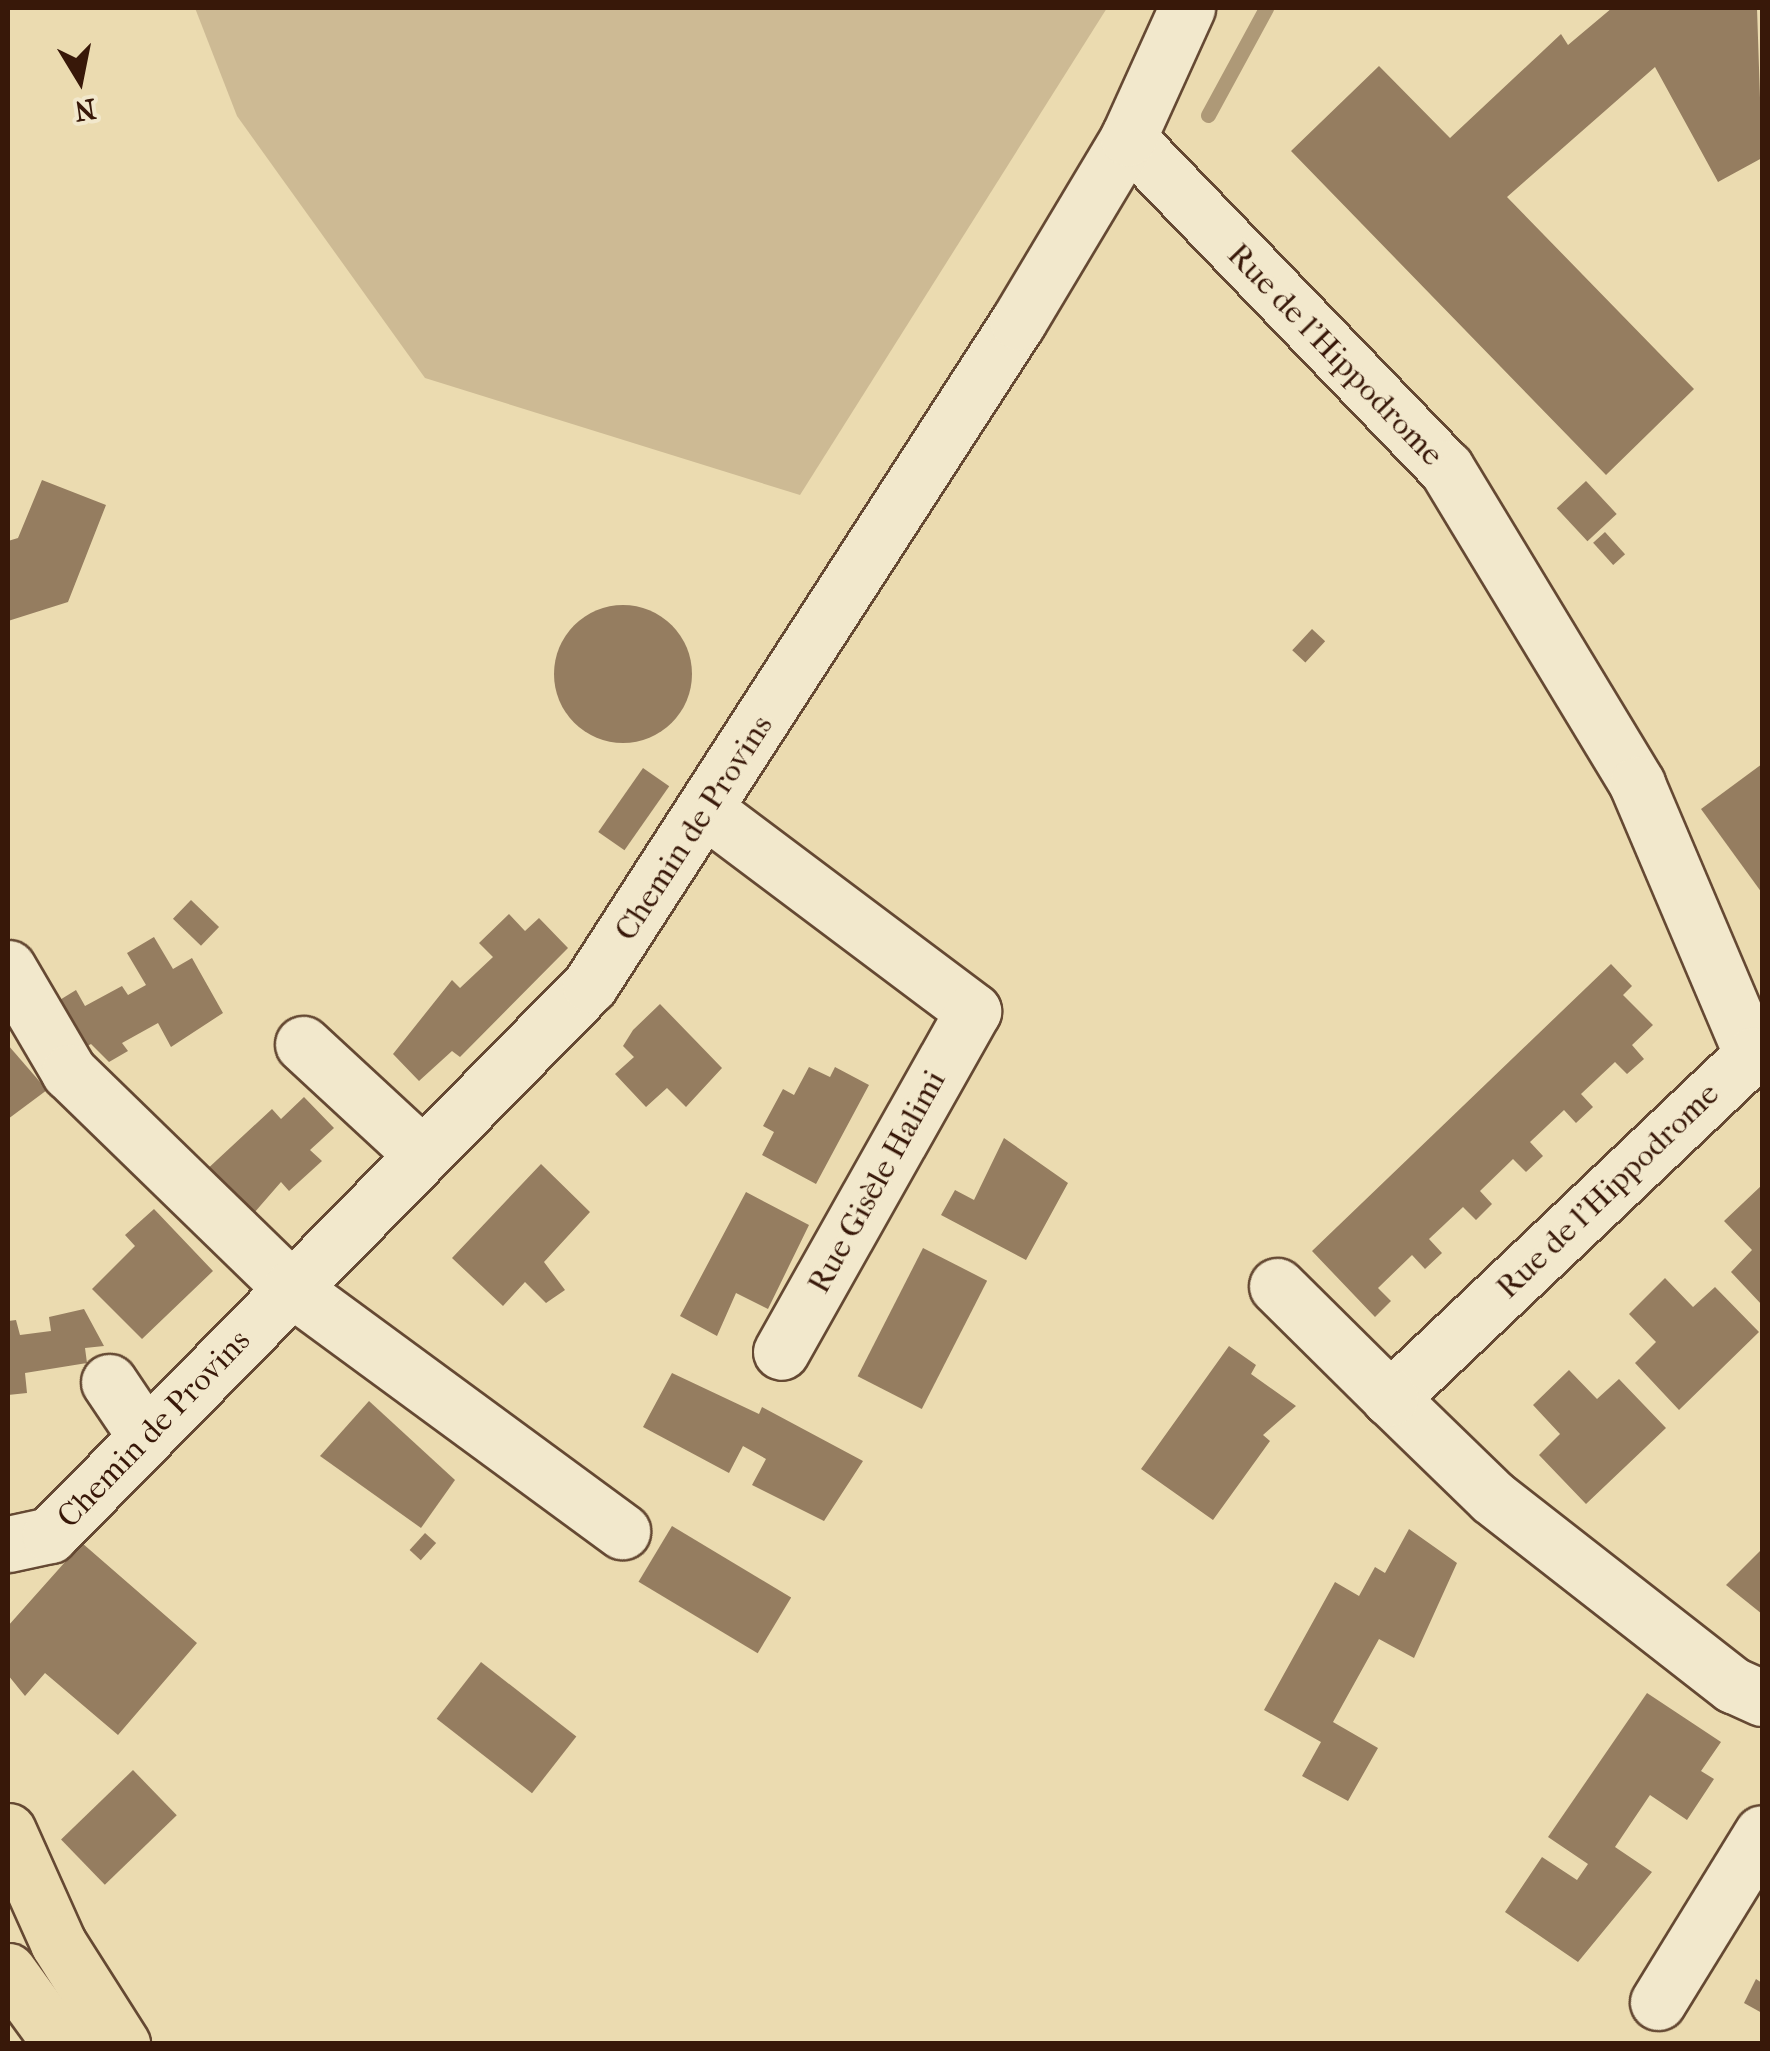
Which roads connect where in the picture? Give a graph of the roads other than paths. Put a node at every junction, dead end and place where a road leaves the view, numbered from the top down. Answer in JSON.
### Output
{"nodes":[{"id":1,"x":1187,"y":8,"type":"edge"},
{"id":2,"x":1128,"y":138,"type":"junction"},
{"id":3,"x":707,"y":811,"type":"junction"},
{"id":4,"x":8,"y":968,"type":"edge"},
{"id":5,"x":304,"y":1044,"type":"dead end"},
{"id":6,"x":423,"y":1154,"type":"junction"},
{"id":7,"x":1277,"y":1286,"type":"dead end"},
{"id":8,"x":291,"y":1288,"type":"junction"},
{"id":9,"x":781,"y":1352,"type":"dead end"},
{"id":10,"x":109,"y":1382,"type":"dead end"},
{"id":11,"x":1390,"y":1398,"type":"junction"},
{"id":12,"x":146,"y":1437,"type":"junction"},
{"id":13,"x":622,"y":1531,"type":"dead end"},
{"id":14,"x":28,"y":1540,"type":"edge"},
{"id":15,"x":1762,"y":1698,"type":"edge"},
{"id":16,"x":8,"y":1831,"type":"edge"},
{"id":17,"x":1762,"y":1833,"type":"edge"},
{"id":18,"x":8,"y":1971,"type":"edge"},
{"id":19,"x":1658,"y":2002,"type":"dead end"},
{"id":20,"x":61,"y":2044,"type":"edge"},
{"id":21,"x":122,"y":2044,"type":"edge"}],
"edges":[{"from":1,"to":2,"type":"street","name":"Chemin de Provins"},
{"from":2,"to":3,"type":"street","name":"Chemin de Provins"},
{"from":2,"to":11,"type":"street","name":"Rue de l'Hippodrome"},
{"from":3,"to":6,"type":"street","name":"Chemin de Provins"},
{"from":3,"to":9,"type":"street","name":"Rue Gisèle Halimi"},
{"from":4,"to":8,"type":"street"},
{"from":5,"to":6,"type":"street"},
{"from":6,"to":8,"type":"street","name":"Chemin de Provins"},
{"from":7,"to":11,"type":"street"},
{"from":8,"to":12,"type":"street","name":"Chemin de Provins"},
{"from":8,"to":13,"type":"street"},
{"from":10,"to":12,"type":"street"},
{"from":11,"to":15,"type":"street"},
{"from":12,"to":14,"type":"street","name":"Chemin de Provins"},
{"from":16,"to":21,"type":"highway"},
{"from":17,"to":19,"type":"street"},
{"from":18,"to":20,"type":"highway"}]}
